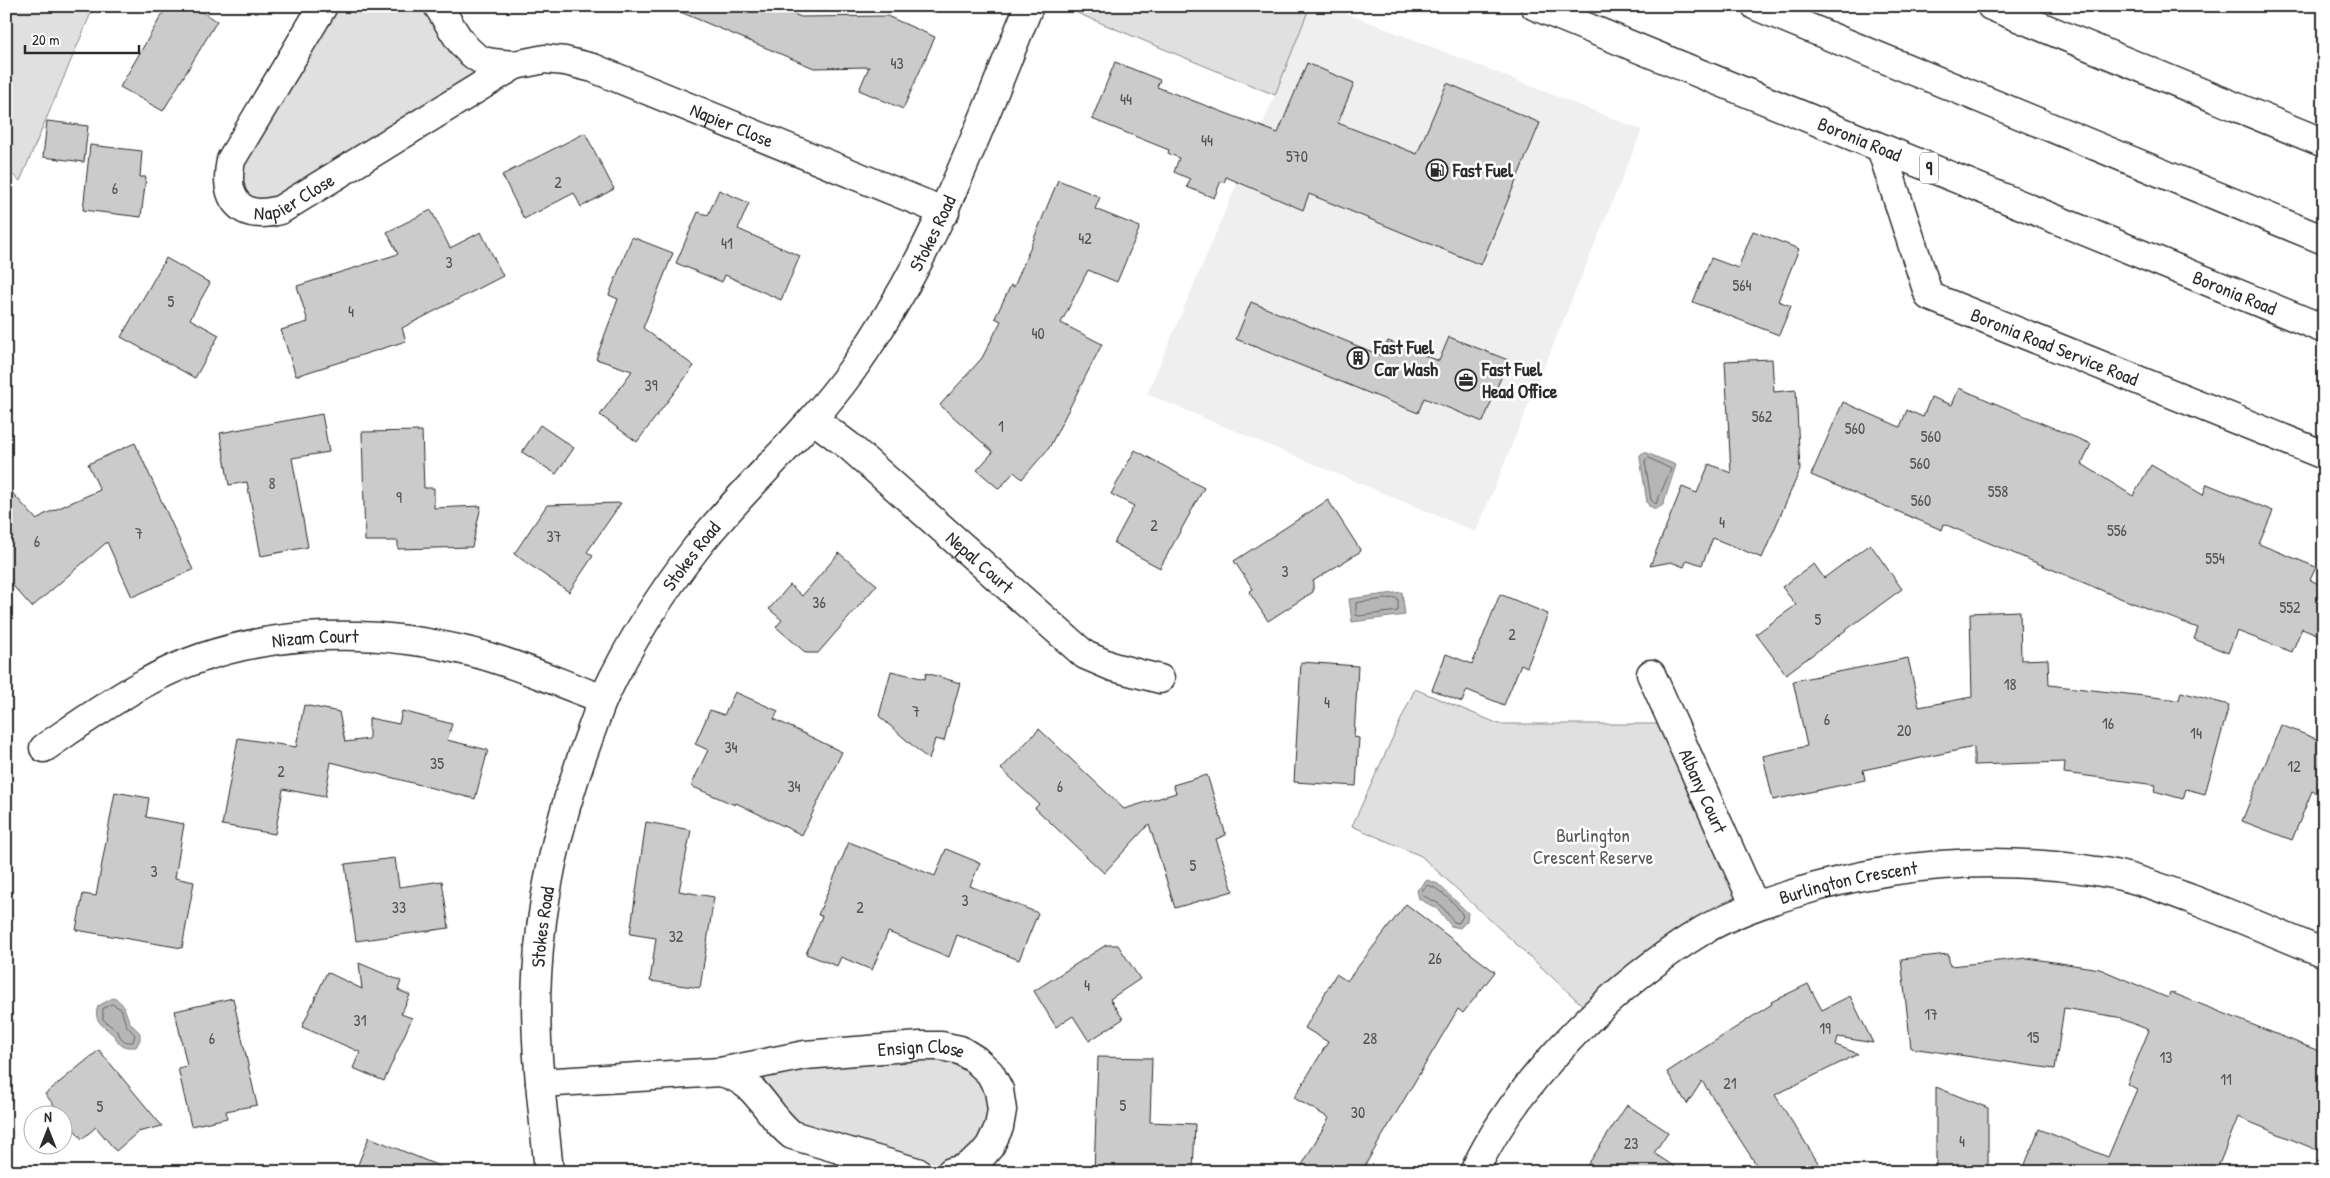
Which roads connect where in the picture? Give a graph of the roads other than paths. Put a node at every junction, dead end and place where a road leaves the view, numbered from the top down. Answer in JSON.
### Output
{"nodes":[{"id":1,"x":323,"y":6,"type":"edge"},
{"id":2,"x":438,"y":6,"type":"edge"},
{"id":3,"x":1029,"y":6,"type":"edge"},
{"id":4,"x":1535,"y":6,"type":"edge"},
{"id":5,"x":1756,"y":6,"type":"edge"},
{"id":6,"x":1991,"y":6,"type":"edge"},
{"id":7,"x":515,"y":65,"type":"junction"},
{"id":8,"x":2324,"y":142,"type":"edge"},
{"id":9,"x":1881,"y":148,"type":"junction"},
{"id":10,"x":945,"y":212,"type":"junction"},
{"id":11,"x":2324,"y":240,"type":"edge"},
{"id":12,"x":2324,"y":329,"type":"edge"},
{"id":13,"x":813,"y":419,"type":"junction"},
{"id":14,"x":2324,"y":455,"type":"edge"},
{"id":15,"x":1651,"y":674,"type":"dead end"},
{"id":16,"x":1160,"y":679,"type":"dead end"},
{"id":17,"x":603,"y":699,"type":"junction"},
{"id":18,"x":44,"y":748,"type":"dead end"},
{"id":19,"x":1755,"y":906,"type":"junction"},
{"id":20,"x":2324,"y":953,"type":"edge"},
{"id":21,"x":720,"y":1072,"type":"junction"},
{"id":22,"x":540,"y":1083,"type":"junction"},
{"id":23,"x":549,"y":1172,"type":"edge"},
{"id":24,"x":917,"y":1172,"type":"edge"},
{"id":25,"x":951,"y":1172,"type":"edge"},
{"id":26,"x":1474,"y":1172,"type":"edge"}],
"edges":[{"from":1,"to":7,"type":"street","name":"Napier Close"},
{"from":2,"to":7,"type":"street","name":"Napier Close"},
{"from":3,"to":10,"type":"street","name":"Stokes Road"},
{"from":4,"to":9,"type":"street","name":"Boronia Road","number":"9"},
{"from":5,"to":11,"type":"street"},
{"from":6,"to":8,"type":"street"},
{"from":7,"to":10,"type":"street","name":"Napier Close"},
{"from":9,"to":12,"type":"street","name":"Boronia Road","number":"9"},
{"from":9,"to":14,"type":"street","name":"Boronia Road Service Road"},
{"from":10,"to":13,"type":"street","name":"Stokes Road"},
{"from":13,"to":16,"type":"street","name":"Nepal Court"},
{"from":13,"to":17,"type":"street","name":"Stokes Road"},
{"from":15,"to":19,"type":"street","name":"Albany Court"},
{"from":17,"to":18,"type":"street","name":"Nizam Court"},
{"from":17,"to":22,"type":"street","name":"Stokes Road"},
{"from":19,"to":20,"type":"street","name":"Burlington Crescent"},
{"from":19,"to":26,"type":"street","name":"Burlington Crescent"},
{"from":21,"to":22,"type":"street","name":"Ensign Close"},
{"from":21,"to":24,"type":"street","name":"Ensign Close"},
{"from":21,"to":25,"type":"street","name":"Ensign Close"},
{"from":22,"to":23,"type":"street","name":"Stokes Road"}]}
